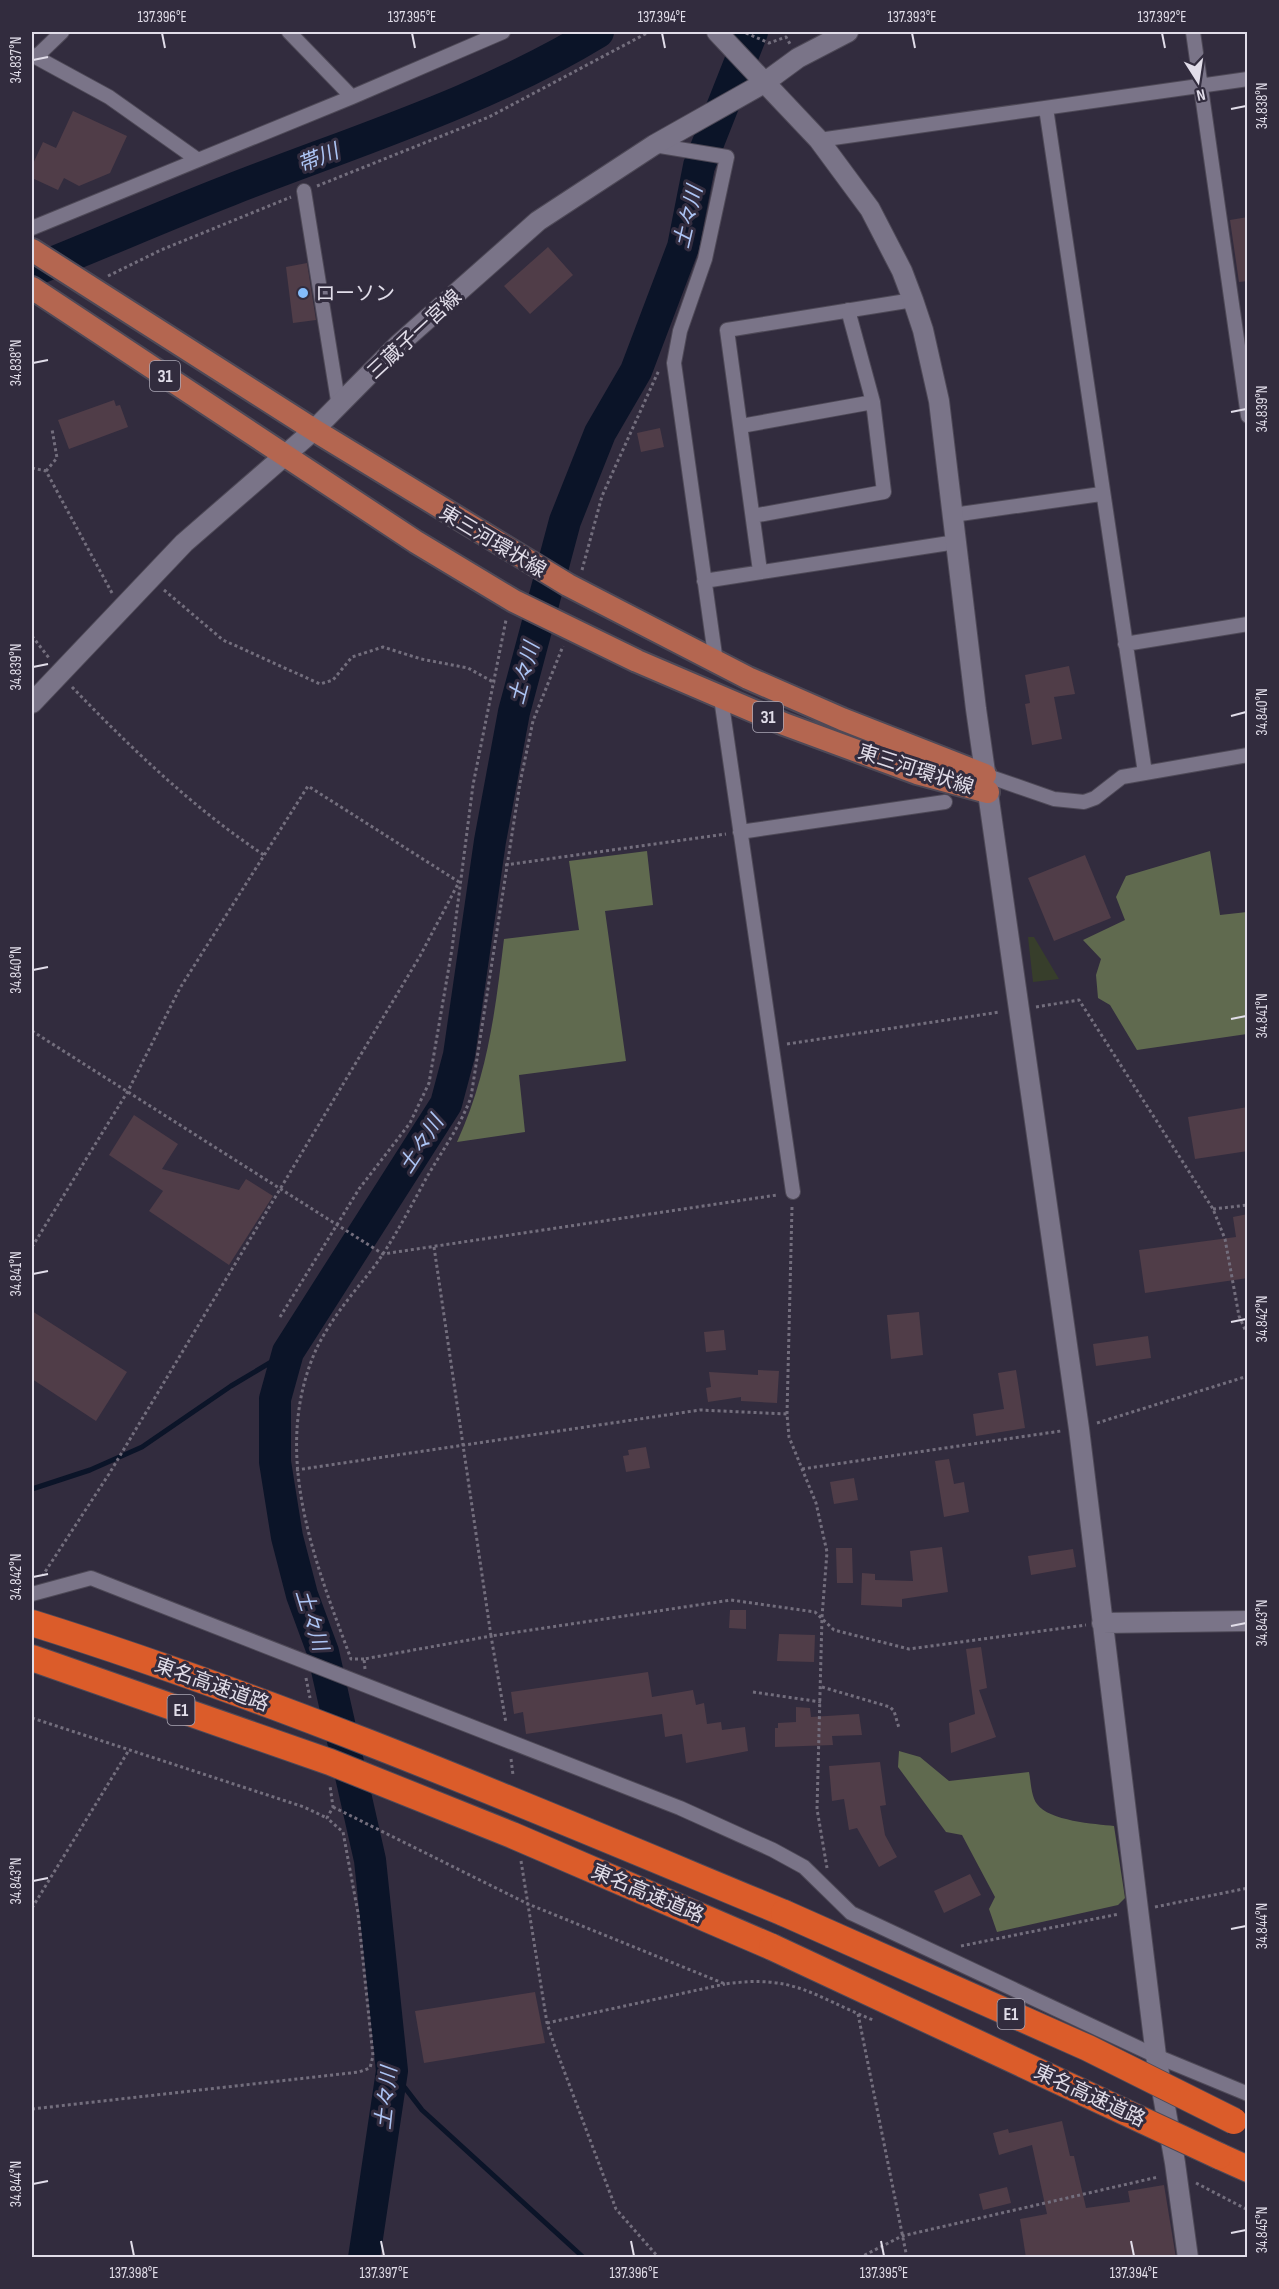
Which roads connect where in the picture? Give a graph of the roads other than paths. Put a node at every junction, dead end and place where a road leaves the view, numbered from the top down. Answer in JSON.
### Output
{"nodes":[{"id":1,"x":62,"y":32,"type":"edge"},
{"id":2,"x":289,"y":32,"type":"edge"},
{"id":3,"x":503,"y":32,"type":"edge"},
{"id":4,"x":848,"y":32,"type":"edge"},
{"id":5,"x":1193,"y":32,"type":"edge"},
{"id":6,"x":728,"y":35,"type":"edge"},
{"id":7,"x":34,"y":56,"type":"edge"},
{"id":8,"x":1248,"y":79,"type":"edge"},
{"id":9,"x":759,"y":83,"type":"junction"},
{"id":10,"x":1203,"y":87,"type":"junction"},
{"id":11,"x":352,"y":97,"type":"junction"},
{"id":12,"x":1046,"y":108,"type":"junction"},
{"id":13,"x":819,"y":140,"type":"junction"},
{"id":14,"x":654,"y":145,"type":"junction"},
{"id":15,"x":198,"y":160,"type":"junction"},
{"id":16,"x":304,"y":191,"type":"road end"},
{"id":17,"x":32,"y":228,"type":"edge"},
{"id":18,"x":32,"y":250,"type":"edge"},
{"id":19,"x":39,"y":293,"type":"edge"},
{"id":20,"x":913,"y":300,"type":"junction"},
{"id":21,"x":848,"y":310,"type":"junction"},
{"id":22,"x":873,"y":402,"type":"junction"},
{"id":23,"x":339,"y":407,"type":"junction"},
{"id":24,"x":1248,"y":416,"type":"edge"},
{"id":25,"x":741,"y":426,"type":"junction"},
{"id":26,"x":314,"y":430,"type":"junction"},
{"id":27,"x":284,"y":454,"type":"junction"},
{"id":28,"x":1101,"y":494,"type":"junction"},
{"id":29,"x":953,"y":515,"type":"junction"},
{"id":30,"x":753,"y":516,"type":"junction"},
{"id":31,"x":956,"y":542,"type":"junction"},
{"id":32,"x":760,"y":571,"type":"junction"},
{"id":33,"x":705,"y":580,"type":"junction"},
{"id":34,"x":1248,"y":624,"type":"edge"},
{"id":35,"x":1125,"y":644,"type":"junction"},
{"id":36,"x":716,"y":662,"type":"junction"},
{"id":37,"x":721,"y":698,"type":"junction"},
{"id":38,"x":32,"y":703,"type":"edge"},
{"id":39,"x":1248,"y":755,"type":"edge"},
{"id":40,"x":1145,"y":773,"type":"junction"},
{"id":41,"x":987,"y":783,"type":"junction"},
{"id":42,"x":945,"y":802,"type":"dead end"},
{"id":43,"x":740,"y":831,"type":"junction"},
{"id":44,"x":793,"y":1192,"type":"road end"},
{"id":45,"x":35,"y":1588,"type":"edge"},
{"id":46,"x":1248,"y":1621,"type":"edge"},
{"id":47,"x":32,"y":1623,"type":"edge"},
{"id":48,"x":1102,"y":1623,"type":"junction"},
{"id":49,"x":32,"y":1658,"type":"edge"},
{"id":50,"x":1156,"y":2056,"type":"junction"},
{"id":51,"x":1248,"y":2094,"type":"edge"},
{"id":52,"x":1241,"y":2125,"type":"edge"},
{"id":53,"x":1248,"y":2169,"type":"edge"},
{"id":54,"x":1188,"y":2258,"type":"edge"}],
"edges":[{"from":1,"to":7,"type":"street"},
{"from":2,"to":11,"type":"street"},
{"from":3,"to":11,"type":"street"},
{"from":4,"to":9,"type":"street","name":"三蔵子一宮線"},
{"from":5,"to":10,"type":"street"},
{"from":6,"to":9,"type":"street"},
{"from":7,"to":15,"type":"street"},
{"from":8,"to":10,"type":"street"},
{"from":9,"to":13,"type":"street"},
{"from":9,"to":14,"type":"street","name":"三蔵子一宮線"},
{"from":10,"to":12,"type":"street"},
{"from":10,"to":24,"type":"street"},
{"from":11,"to":15,"type":"street"},
{"from":12,"to":13,"type":"street"},
{"from":12,"to":28,"type":"street"},
{"from":13,"to":20,"type":"street"},
{"from":14,"to":23,"type":"street","name":"三蔵子一宮線"},
{"from":14,"to":33,"type":"street"},
{"from":15,"to":17,"type":"street"},
{"from":16,"to":23,"type":"street"},
{"from":18,"to":26,"type":"main road","name":"東三河環状線","number":"31"},
{"from":19,"to":27,"type":"main road","name":"東三河環状線","number":"31"},
{"from":20,"to":21,"type":"street"},
{"from":20,"to":29,"type":"street"},
{"from":21,"to":22,"type":"street"},
{"from":21,"to":25,"type":"street"},
{"from":22,"to":25,"type":"street"},
{"from":22,"to":30,"type":"street"},
{"from":23,"to":26,"type":"street","name":"三蔵子一宮線"},
{"from":25,"to":30,"type":"street"},
{"from":26,"to":27,"type":"street","name":"三蔵子一宮線"},
{"from":26,"to":36,"type":"main road","name":"東三河環状線","number":"31"},
{"from":27,"to":37,"type":"main road","name":"東三河環状線","number":"31"},
{"from":27,"to":38,"type":"street","name":"三蔵子一宮線"},
{"from":28,"to":29,"type":"street"},
{"from":28,"to":35,"type":"street"},
{"from":29,"to":31,"type":"street"},
{"from":30,"to":32,"type":"street"},
{"from":31,"to":32,"type":"street"},
{"from":31,"to":41,"type":"street"},
{"from":32,"to":33,"type":"street"},
{"from":33,"to":36,"type":"street"},
{"from":34,"to":35,"type":"street"},
{"from":35,"to":40,"type":"street"},
{"from":36,"to":41,"type":"main road","name":"東三河環状線","number":"31"},
{"from":37,"to":41,"type":"main road","name":"東三河環状線","number":"31"},
{"from":37,"to":43,"type":"street"},
{"from":39,"to":40,"type":"street"},
{"from":40,"to":41,"type":"street"},
{"from":41,"to":48,"type":"street"},
{"from":42,"to":43,"type":"street"},
{"from":43,"to":44,"type":"street"},
{"from":45,"to":50,"type":"street"},
{"from":46,"to":48,"type":"street"},
{"from":47,"to":52,"type":"highway","name":"東名高速道路","number":"E1","bridge":true},
{"from":48,"to":50,"type":"street"},
{"from":49,"to":53,"type":"highway","name":"東名高速道路","number":"E1","bridge":true},
{"from":50,"to":51,"type":"street"},
{"from":50,"to":54,"type":"street"}]}
